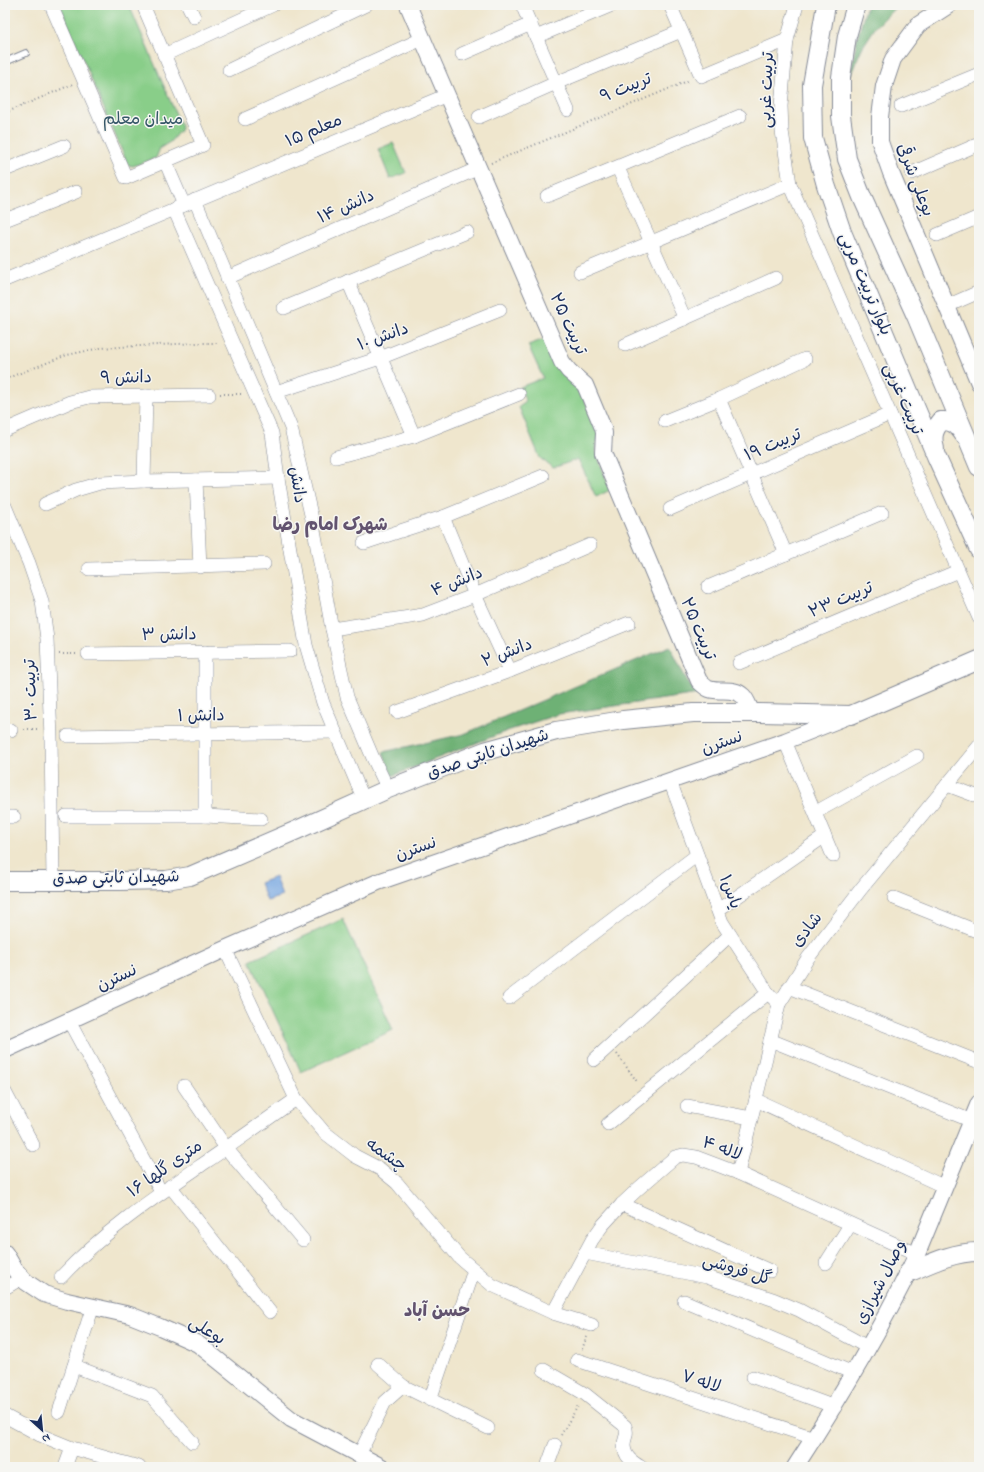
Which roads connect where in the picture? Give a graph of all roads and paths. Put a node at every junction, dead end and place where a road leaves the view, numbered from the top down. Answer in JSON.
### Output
{"nodes":[{"id":1,"x":51,"y":5,"type":"edge"},
{"id":2,"x":143,"y":5,"type":"edge"},
{"id":3,"x":272,"y":5,"type":"edge"},
{"id":4,"x":366,"y":5,"type":"edge"},
{"id":5,"x":408,"y":5,"type":"edge"},
{"id":6,"x":522,"y":5,"type":"edge"},
{"id":7,"x":612,"y":5,"type":"edge"},
{"id":8,"x":670,"y":5,"type":"edge"},
{"id":9,"x":797,"y":5,"type":"edge"},
{"id":10,"x":826,"y":5,"type":"edge"},
{"id":11,"x":856,"y":5,"type":"edge"},
{"id":12,"x":950,"y":5,"type":"edge"},
{"id":13,"x":531,"y":24,"type":"junction"},
{"id":14,"x":681,"y":31,"type":"junction"},
{"id":15,"x":536,"y":37,"type":"junction"},
{"id":16,"x":422,"y":39,"type":"junction"},
{"id":17,"x":787,"y":40,"type":"junction"},
{"id":18,"x":26,"y":53,"type":"dead end"},
{"id":19,"x":462,"y":54,"type":"dead end"},
{"id":20,"x":164,"y":55,"type":"junction"},
{"id":21,"x":5,"y":62,"type":"edge"},
{"id":22,"x":229,"y":70,"type":"dead end"},
{"id":23,"x":979,"y":74,"type":"edge"},
{"id":24,"x":701,"y":76,"type":"junction"},
{"id":25,"x":83,"y":79,"type":"junction"},
{"id":26,"x":556,"y":83,"type":"junction"},
{"id":27,"x":447,"y":95,"type":"junction"},
{"id":28,"x":901,"y":106,"type":"dead end"},
{"id":29,"x":568,"y":110,"type":"dead end"},
{"id":30,"x":5,"y":113,"type":"edge"},
{"id":31,"x":740,"y":116,"type":"dead end"},
{"id":32,"x":479,"y":117,"type":"dead end"},
{"id":33,"x":245,"y":119,"type":"dead end"},
{"id":34,"x":979,"y":144,"type":"edge"},
{"id":35,"x":64,"y":146,"type":"dead end"},
{"id":36,"x":165,"y":161,"type":"junction"},
{"id":37,"x":479,"y":168,"type":"junction"},
{"id":38,"x":618,"y":168,"type":"junction"},
{"id":39,"x":5,"y":170,"type":"edge"},
{"id":40,"x":912,"y":173,"type":"dead end"},
{"id":41,"x":790,"y":184,"type":"junction"},
{"id":42,"x":76,"y":192,"type":"dead end"},
{"id":43,"x":547,"y":196,"type":"dead end"},
{"id":44,"x":184,"y":205,"type":"junction"},
{"id":45,"x":979,"y":217,"type":"edge"},
{"id":46,"x":5,"y":220,"type":"edge"},
{"id":47,"x":468,"y":232,"type":"dead end"},
{"id":48,"x":937,"y":235,"type":"dead end"},
{"id":49,"x":651,"y":242,"type":"junction"},
{"id":50,"x":580,"y":272,"type":"dead end"},
{"id":51,"x":227,"y":278,"type":"junction"},
{"id":52,"x":776,"y":278,"type":"dead end"},
{"id":53,"x":5,"y":280,"type":"edge"},
{"id":54,"x":348,"y":281,"type":"junction"},
{"id":55,"x":979,"y":292,"type":"edge"},
{"id":56,"x":947,"y":306,"type":"junction"},
{"id":57,"x":284,"y":308,"type":"dead end"},
{"id":58,"x":500,"y":310,"type":"dead end"},
{"id":59,"x":684,"y":319,"type":"junction"},
{"id":60,"x":233,"y":343,"type":"junction"},
{"id":61,"x":625,"y":345,"type":"dead end"},
{"id":62,"x":380,"y":358,"type":"junction"},
{"id":63,"x":805,"y":359,"type":"dead end"},
{"id":64,"x":5,"y":379,"type":"edge"},
{"id":65,"x":979,"y":383,"type":"edge"},
{"id":66,"x":276,"y":392,"type":"junction"},
{"id":67,"x":255,"y":393,"type":"junction"},
{"id":68,"x":519,"y":394,"type":"dead end"},
{"id":69,"x":209,"y":395,"type":"joint"},
{"id":70,"x":146,"y":396,"type":"junction"},
{"id":71,"x":719,"y":399,"type":"junction"},
{"id":72,"x":890,"y":414,"type":"junction"},
{"id":73,"x":665,"y":421,"type":"dead end"},
{"id":74,"x":291,"y":428,"type":"junction"},
{"id":75,"x":5,"y":430,"type":"edge"},
{"id":76,"x":272,"y":433,"type":"junction"},
{"id":77,"x":414,"y":436,"type":"junction"},
{"id":78,"x":968,"y":442,"type":"junction"},
{"id":79,"x":936,"y":456,"type":"junction"},
{"id":80,"x":336,"y":457,"type":"dead end"},
{"id":81,"x":979,"y":468,"type":"edge"},
{"id":82,"x":752,"y":474,"type":"junction"},
{"id":83,"x":543,"y":476,"type":"dead end"},
{"id":84,"x":278,"y":478,"type":"junction"},
{"id":85,"x":196,"y":480,"type":"junction"},
{"id":86,"x":144,"y":481,"type":"junction"},
{"id":87,"x":45,"y":504,"type":"dead end"},
{"id":88,"x":5,"y":506,"type":"edge"},
{"id":89,"x":670,"y":509,"type":"dead end"},
{"id":90,"x":882,"y":513,"type":"dead end"},
{"id":91,"x":444,"y":517,"type":"junction"},
{"id":92,"x":364,"y":543,"type":"dead end"},
{"id":93,"x":590,"y":545,"type":"dead end"},
{"id":94,"x":979,"y":550,"type":"edge"},
{"id":95,"x":786,"y":554,"type":"junction"},
{"id":96,"x":264,"y":564,"type":"dead end"},
{"id":97,"x":200,"y":567,"type":"junction"},
{"id":98,"x":89,"y":570,"type":"dead end"},
{"id":99,"x":958,"y":571,"type":"junction"},
{"id":100,"x":708,"y":587,"type":"dead end"},
{"id":101,"x":476,"y":595,"type":"junction"},
{"id":102,"x":979,"y":618,"type":"edge"},
{"id":103,"x":629,"y":623,"type":"dead end"},
{"id":104,"x":332,"y":629,"type":"junction"},
{"id":105,"x":290,"y":651,"type":"dead end"},
{"id":106,"x":205,"y":652,"type":"junction"},
{"id":107,"x":88,"y":654,"type":"joint"},
{"id":108,"x":48,"y":655,"type":"junction"},
{"id":109,"x":979,"y":660,"type":"edge"},
{"id":110,"x":739,"y":664,"type":"dead end"},
{"id":111,"x":510,"y":671,"type":"junction"},
{"id":112,"x":397,"y":712,"type":"dead end"},
{"id":113,"x":752,"y":713,"type":"junction"},
{"id":114,"x":851,"y":715,"type":"junction"},
{"id":115,"x":50,"y":728,"type":"junction"},
{"id":116,"x":8,"y":730,"type":"edge"},
{"id":117,"x":335,"y":732,"type":"junction"},
{"id":118,"x":205,"y":734,"type":"junction"},
{"id":119,"x":68,"y":736,"type":"dead end"},
{"id":120,"x":785,"y":741,"type":"junction"},
{"id":121,"x":979,"y":746,"type":"edge"},
{"id":122,"x":917,"y":756,"type":"dead end"},
{"id":123,"x":670,"y":781,"type":"junction"},
{"id":124,"x":947,"y":785,"type":"junction"},
{"id":125,"x":388,"y":789,"type":"junction"},
{"id":126,"x":979,"y":797,"type":"edge"},
{"id":127,"x":364,"y":800,"type":"junction"},
{"id":128,"x":816,"y":812,"type":"junction"},
{"id":129,"x":66,"y":816,"type":"dead end"},
{"id":130,"x":205,"y":816,"type":"junction"},
{"id":131,"x":261,"y":819,"type":"dead end"},
{"id":132,"x":825,"y":836,"type":"junction"},
{"id":133,"x":697,"y":855,"type":"junction"},
{"id":134,"x":833,"y":856,"type":"dead end"},
{"id":135,"x":53,"y":880,"type":"junction"},
{"id":136,"x":5,"y":881,"type":"edge"},
{"id":137,"x":894,"y":898,"type":"dead end"},
{"id":138,"x":718,"y":910,"type":"junction"},
{"id":139,"x":979,"y":932,"type":"edge"},
{"id":140,"x":730,"y":935,"type":"junction"},
{"id":141,"x":225,"y":949,"type":"junction"},
{"id":142,"x":789,"y":987,"type":"junction"},
{"id":143,"x":768,"y":993,"type":"junction"},
{"id":144,"x":509,"y":998,"type":"dead end"},
{"id":145,"x":779,"y":1004,"type":"junction"},
{"id":146,"x":69,"y":1021,"type":"junction"},
{"id":147,"x":770,"y":1040,"type":"junction"},
{"id":148,"x":610,"y":1046,"type":"junction"},
{"id":149,"x":5,"y":1050,"type":"edge"},
{"id":150,"x":594,"y":1060,"type":"dead end"},
{"id":151,"x":979,"y":1062,"type":"edge"},
{"id":152,"x":184,"y":1086,"type":"dead end"},
{"id":153,"x":5,"y":1092,"type":"edge"},
{"id":154,"x":646,"y":1093,"type":"junction"},
{"id":155,"x":296,"y":1099,"type":"junction"},
{"id":156,"x":756,"y":1100,"type":"junction"},
{"id":157,"x":979,"y":1103,"type":"edge"},
{"id":158,"x":687,"y":1106,"type":"dead end"},
{"id":159,"x":751,"y":1118,"type":"junction"},
{"id":160,"x":972,"y":1121,"type":"junction"},
{"id":161,"x":608,"y":1124,"type":"dead end"},
{"id":162,"x":33,"y":1145,"type":"dead end"},
{"id":163,"x":226,"y":1148,"type":"junction"},
{"id":164,"x":738,"y":1173,"type":"junction"},
{"id":165,"x":945,"y":1187,"type":"junction"},
{"id":166,"x":165,"y":1189,"type":"junction"},
{"id":167,"x":622,"y":1204,"type":"junction"},
{"id":168,"x":850,"y":1225,"type":"junction"},
{"id":169,"x":303,"y":1240,"type":"dead end"},
{"id":170,"x":979,"y":1252,"type":"edge"},
{"id":171,"x":5,"y":1253,"type":"edge"},
{"id":172,"x":585,"y":1253,"type":"junction"},
{"id":173,"x":917,"y":1254,"type":"junction"},
{"id":174,"x":826,"y":1263,"type":"dead end"},
{"id":175,"x":474,"y":1270,"type":"junction"},
{"id":176,"x":770,"y":1271,"type":"dead end"},
{"id":177,"x":908,"y":1273,"type":"junction"},
{"id":178,"x":61,"y":1277,"type":"dead end"},
{"id":179,"x":22,"y":1278,"type":"junction"},
{"id":180,"x":5,"y":1288,"type":"edge"},
{"id":181,"x":684,"y":1301,"type":"dead end"},
{"id":182,"x":93,"y":1306,"type":"junction"},
{"id":183,"x":270,"y":1312,"type":"dead end"},
{"id":184,"x":553,"y":1313,"type":"junction"},
{"id":185,"x":592,"y":1325,"type":"joint"},
{"id":186,"x":869,"y":1348,"type":"junction"},
{"id":187,"x":577,"y":1360,"type":"joint"},
{"id":188,"x":378,"y":1364,"type":"dead end"},
{"id":189,"x":74,"y":1366,"type":"junction"},
{"id":190,"x":544,"y":1370,"type":"dead end"},
{"id":191,"x":853,"y":1374,"type":"junction"},
{"id":192,"x":754,"y":1377,"type":"dead end"},
{"id":193,"x":403,"y":1386,"type":"junction"},
{"id":194,"x":585,"y":1394,"type":"junction"},
{"id":195,"x":430,"y":1400,"type":"junction"},
{"id":196,"x":835,"y":1407,"type":"junction"},
{"id":197,"x":59,"y":1412,"type":"dead end"},
{"id":198,"x":5,"y":1416,"type":"edge"},
{"id":199,"x":488,"y":1428,"type":"dead end"},
{"id":200,"x":814,"y":1438,"type":"junction"},
{"id":201,"x":192,"y":1442,"type":"dead end"},
{"id":202,"x":555,"y":1445,"type":"joint"},
{"id":203,"x":72,"y":1448,"type":"junction"},
{"id":204,"x":359,"y":1455,"type":"junction"},
{"id":205,"x":65,"y":1467,"type":"edge"},
{"id":206,"x":139,"y":1467,"type":"edge"},
{"id":207,"x":382,"y":1467,"type":"edge"},
{"id":208,"x":547,"y":1467,"type":"edge"},
{"id":209,"x":640,"y":1467,"type":"edge"},
{"id":210,"x":795,"y":1467,"type":"edge"}],
"edges":[{"from":1,"to":25,"type":"street"},
{"from":2,"to":20,"type":"street"},
{"from":3,"to":20,"type":"street"},
{"from":4,"to":22,"type":"street"},
{"from":5,"to":16,"type":"street","name":"تربیت ۲۵"},
{"from":6,"to":13,"type":"street"},
{"from":7,"to":15,"type":"street"},
{"from":8,"to":14,"type":"street"},
{"from":9,"to":17,"type":"street","name":"تربیت غربی"},
{"from":10,"to":79,"type":"main road","name":"بلوار تربیت مربی"},
{"from":11,"to":78,"type":"main road","name":"بلوار تربیت مربی"},
{"from":12,"to":56,"type":"street","name":"بوعلی شرقی"},
{"from":13,"to":15,"type":"street"},
{"from":13,"to":19,"type":"street"},
{"from":14,"to":24,"type":"street"},
{"from":14,"to":26,"type":"street"},
{"from":15,"to":26,"type":"street"},
{"from":16,"to":27,"type":"street","name":"تربیت ۲۵"},
{"from":16,"to":33,"type":"street"},
{"from":17,"to":24,"type":"street"},
{"from":17,"to":41,"type":"street","name":"تربیت غربی"},
{"from":18,"to":21,"type":"lane"},
{"from":20,"to":36,"type":"street"},
{"from":23,"to":28,"type":"street"},
{"from":24,"to":37,"type":"path","name":"تربیت ۹"},
{"from":25,"to":30,"type":"path"},
{"from":25,"to":36,"type":"street"},
{"from":26,"to":29,"type":"street"},
{"from":26,"to":32,"type":"street"},
{"from":27,"to":37,"type":"street","name":"تربیت ۲۵"},
{"from":27,"to":44,"type":"street","name":"معلم ۱۵"},
{"from":31,"to":38,"type":"street"},
{"from":34,"to":40,"type":"street"},
{"from":35,"to":39,"type":"street"},
{"from":36,"to":44,"type":"street"},
{"from":37,"to":51,"type":"street","name":"دانش ۱۴"},
{"from":37,"to":113,"type":"street","name":"تربیت ۲۵"},
{"from":38,"to":43,"type":"street"},
{"from":38,"to":49,"type":"street"},
{"from":41,"to":49,"type":"street"},
{"from":41,"to":72,"type":"street","name":"تربیت غربی"},
{"from":42,"to":46,"type":"street"},
{"from":44,"to":51,"type":"street","name":"دانش"},
{"from":44,"to":53,"type":"street","name":"معلم ۱۵"},
{"from":44,"to":60,"type":"street","name":"دانش"},
{"from":45,"to":48,"type":"street"},
{"from":47,"to":54,"type":"street"},
{"from":49,"to":50,"type":"street"},
{"from":49,"to":59,"type":"street"},
{"from":51,"to":66,"type":"street","name":"دانش"},
{"from":52,"to":59,"type":"street"},
{"from":54,"to":57,"type":"street"},
{"from":54,"to":62,"type":"street"},
{"from":55,"to":56,"type":"street"},
{"from":56,"to":65,"type":"street","name":"بوعلی شرقی"},
{"from":58,"to":62,"type":"street","name":"دانش ۱۰"},
{"from":59,"to":61,"type":"street"},
{"from":60,"to":64,"type":"path"},
{"from":60,"to":67,"type":"street","name":"دانش"},
{"from":62,"to":66,"type":"street","name":"دانش ۱۰"},
{"from":62,"to":77,"type":"street"},
{"from":63,"to":71,"type":"street"},
{"from":66,"to":74,"type":"street","name":"دانش"},
{"from":67,"to":69,"type":"path"},
{"from":67,"to":76,"type":"street","name":"دانش"},
{"from":68,"to":77,"type":"street"},
{"from":69,"to":70,"type":"street","name":"دانش ۹"},
{"from":70,"to":75,"type":"street","name":"دانش ۹"},
{"from":70,"to":86,"type":"street"},
{"from":71,"to":73,"type":"street"},
{"from":71,"to":82,"type":"street"},
{"from":72,"to":82,"type":"street","name":"تربیت ۱۹"},
{"from":72,"to":99,"type":"street","name":"تربیت غربی"},
{"from":74,"to":76,"type":"street"},
{"from":74,"to":104,"type":"street","name":"دانش"},
{"from":76,"to":84,"type":"street","name":"دانش"},
{"from":77,"to":80,"type":"street"},
{"from":78,"to":79,"type":"main road"},
{"from":78,"to":81,"type":"main road","name":"بلوار تربیت مربی"},
{"from":79,"to":94,"type":"main road","name":"بلوار تربیت مربی"},
{"from":82,"to":89,"type":"street","name":"تربیت ۱۹"},
{"from":82,"to":95,"type":"street"},
{"from":83,"to":91,"type":"street"},
{"from":84,"to":85,"type":"street"},
{"from":84,"to":117,"type":"street","name":"دانش"},
{"from":85,"to":86,"type":"street"},
{"from":85,"to":97,"type":"street"},
{"from":86,"to":87,"type":"street"},
{"from":88,"to":108,"type":"street","name":"تربیت ۳۰"},
{"from":90,"to":95,"type":"street"},
{"from":91,"to":92,"type":"street"},
{"from":91,"to":101,"type":"street"},
{"from":93,"to":101,"type":"street","name":"دانش ۴"},
{"from":95,"to":100,"type":"street"},
{"from":96,"to":97,"type":"street"},
{"from":97,"to":98,"type":"street"},
{"from":99,"to":102,"type":"street","name":"تربیت غربی"},
{"from":99,"to":110,"type":"street","name":"تربیت ۲۳"},
{"from":101,"to":104,"type":"street","name":"دانش ۴"},
{"from":101,"to":111,"type":"street"},
{"from":103,"to":111,"type":"street","name":"دانش ۲"},
{"from":104,"to":125,"type":"street","name":"دانش"},
{"from":105,"to":106,"type":"street","name":"دانش ۳"},
{"from":106,"to":107,"type":"street","name":"دانش ۳"},
{"from":106,"to":118,"type":"street"},
{"from":107,"to":108,"type":"path"},
{"from":108,"to":115,"type":"street","name":"تربیت ۳۰"},
{"from":109,"to":114,"type":"main road","name":"شهیدان ثابتی صدق"},
{"from":111,"to":112,"type":"street","name":"دانش ۲"},
{"from":113,"to":114,"type":"main road","name":"شهیدان ثابتی صدق"},
{"from":113,"to":125,"type":"main road","name":"شهیدان ثابتی صدق"},
{"from":114,"to":120,"type":"street","name":"نسترن"},
{"from":115,"to":116,"type":"path"},
{"from":115,"to":135,"type":"street","name":"تربیت ۳۰"},
{"from":117,"to":118,"type":"street","name":"دانش ۱"},
{"from":117,"to":127,"type":"street","name":"دانش"},
{"from":118,"to":119,"type":"street","name":"دانش ۱"},
{"from":118,"to":130,"type":"street"},
{"from":120,"to":123,"type":"street","name":"نسترن"},
{"from":120,"to":128,"type":"street"},
{"from":121,"to":124,"type":"street","name":"شادی"},
{"from":122,"to":128,"type":"street"},
{"from":123,"to":133,"type":"street","name":"یاس۱"},
{"from":123,"to":141,"type":"street","name":"نسترن"},
{"from":124,"to":126,"type":"street"},
{"from":124,"to":142,"type":"street","name":"شادی"},
{"from":125,"to":127,"type":"main road","name":"شهیدان ثابتی صدق"},
{"from":127,"to":135,"type":"main road","name":"شهیدان ثابتی صدق"},
{"from":128,"to":132,"type":"street"},
{"from":129,"to":130,"type":"street"},
{"from":130,"to":131,"type":"street"},
{"from":132,"to":134,"type":"street"},
{"from":132,"to":138,"type":"street"},
{"from":133,"to":138,"type":"street","name":"یاس۱"},
{"from":133,"to":144,"type":"street"},
{"from":135,"to":136,"type":"main road","name":"شهیدان ثابتی صدق"},
{"from":137,"to":139,"type":"street"},
{"from":138,"to":140,"type":"street","name":"یاس۱"},
{"from":140,"to":143,"type":"street","name":"یاس۱"},
{"from":140,"to":148,"type":"street"},
{"from":141,"to":146,"type":"street","name":"نسترن"},
{"from":141,"to":155,"type":"street","name":"چشمه"},
{"from":142,"to":145,"type":"street","name":"شادی"},
{"from":142,"to":151,"type":"street"},
{"from":143,"to":145,"type":"street","name":"یاس۱"},
{"from":143,"to":154,"type":"street"},
{"from":145,"to":147,"type":"street","name":"شادی"},
{"from":146,"to":149,"type":"street","name":"نسترن"},
{"from":146,"to":166,"type":"street"},
{"from":147,"to":156,"type":"street","name":"شادی"},
{"from":147,"to":160,"type":"street"},
{"from":148,"to":150,"type":"street"},
{"from":148,"to":154,"type":"path"},
{"from":152,"to":163,"type":"street"},
{"from":153,"to":162,"type":"street"},
{"from":154,"to":161,"type":"street"},
{"from":155,"to":163,"type":"street","name":"۱۶ متری گلها"},
{"from":155,"to":175,"type":"street","name":"چشمه"},
{"from":156,"to":159,"type":"street","name":"شادی"},
{"from":156,"to":165,"type":"street"},
{"from":157,"to":160,"type":"street","name":"وصال شیرازی"},
{"from":158,"to":159,"type":"street"},
{"from":159,"to":164,"type":"street","name":"شادی"},
{"from":160,"to":165,"type":"street","name":"وصال شیرازی"},
{"from":163,"to":166,"type":"street","name":"۱۶ متری گلها"},
{"from":163,"to":169,"type":"street"},
{"from":164,"to":167,"type":"street","name":"لاله ۴"},
{"from":164,"to":168,"type":"street","name":"لاله ۴"},
{"from":165,"to":173,"type":"street","name":"وصال شیرازی"},
{"from":166,"to":178,"type":"street","name":"۱۶ متری گلها"},
{"from":166,"to":183,"type":"street"},
{"from":167,"to":172,"type":"street","name":"لاله ۴"},
{"from":167,"to":176,"type":"street"},
{"from":168,"to":173,"type":"street","name":"لاله ۴"},
{"from":168,"to":174,"type":"street"},
{"from":170,"to":177,"type":"main road"},
{"from":171,"to":179,"type":"street","name":"بوعلی"},
{"from":172,"to":184,"type":"street","name":"لاله ۴"},
{"from":172,"to":186,"type":"street","name":"گل فروشی"},
{"from":173,"to":177,"type":"street","name":"وصال شیرازی"},
{"from":175,"to":184,"type":"street","name":"چشمه"},
{"from":175,"to":195,"type":"street"},
{"from":177,"to":186,"type":"street","name":"وصال شیرازی"},
{"from":179,"to":180,"type":"street"},
{"from":179,"to":182,"type":"street","name":"بوعلی"},
{"from":181,"to":191,"type":"street"},
{"from":182,"to":189,"type":"street"},
{"from":182,"to":204,"type":"street","name":"بوعلی"},
{"from":184,"to":185,"type":"street","name":"چشمه"},
{"from":185,"to":187,"type":"path"},
{"from":186,"to":191,"type":"street","name":"وصال شیرازی"},
{"from":187,"to":200,"type":"street","name":"لاله ۷"},
{"from":188,"to":193,"type":"street"},
{"from":189,"to":197,"type":"street"},
{"from":189,"to":201,"type":"street"},
{"from":190,"to":194,"type":"street"},
{"from":191,"to":196,"type":"street","name":"وصال شیرازی"},
{"from":192,"to":196,"type":"street"},
{"from":193,"to":195,"type":"street"},
{"from":193,"to":204,"type":"street"},
{"from":194,"to":202,"type":"path"},
{"from":194,"to":209,"type":"street"},
{"from":195,"to":199,"type":"street"},
{"from":196,"to":200,"type":"street","name":"وصال شیرازی"},
{"from":198,"to":203,"type":"street"},
{"from":200,"to":210,"type":"street","name":"وصال شیرازی"},
{"from":202,"to":208,"type":"street"},
{"from":203,"to":205,"type":"street"},
{"from":203,"to":206,"type":"street"},
{"from":204,"to":207,"type":"street","name":"بوعلی"}]}
